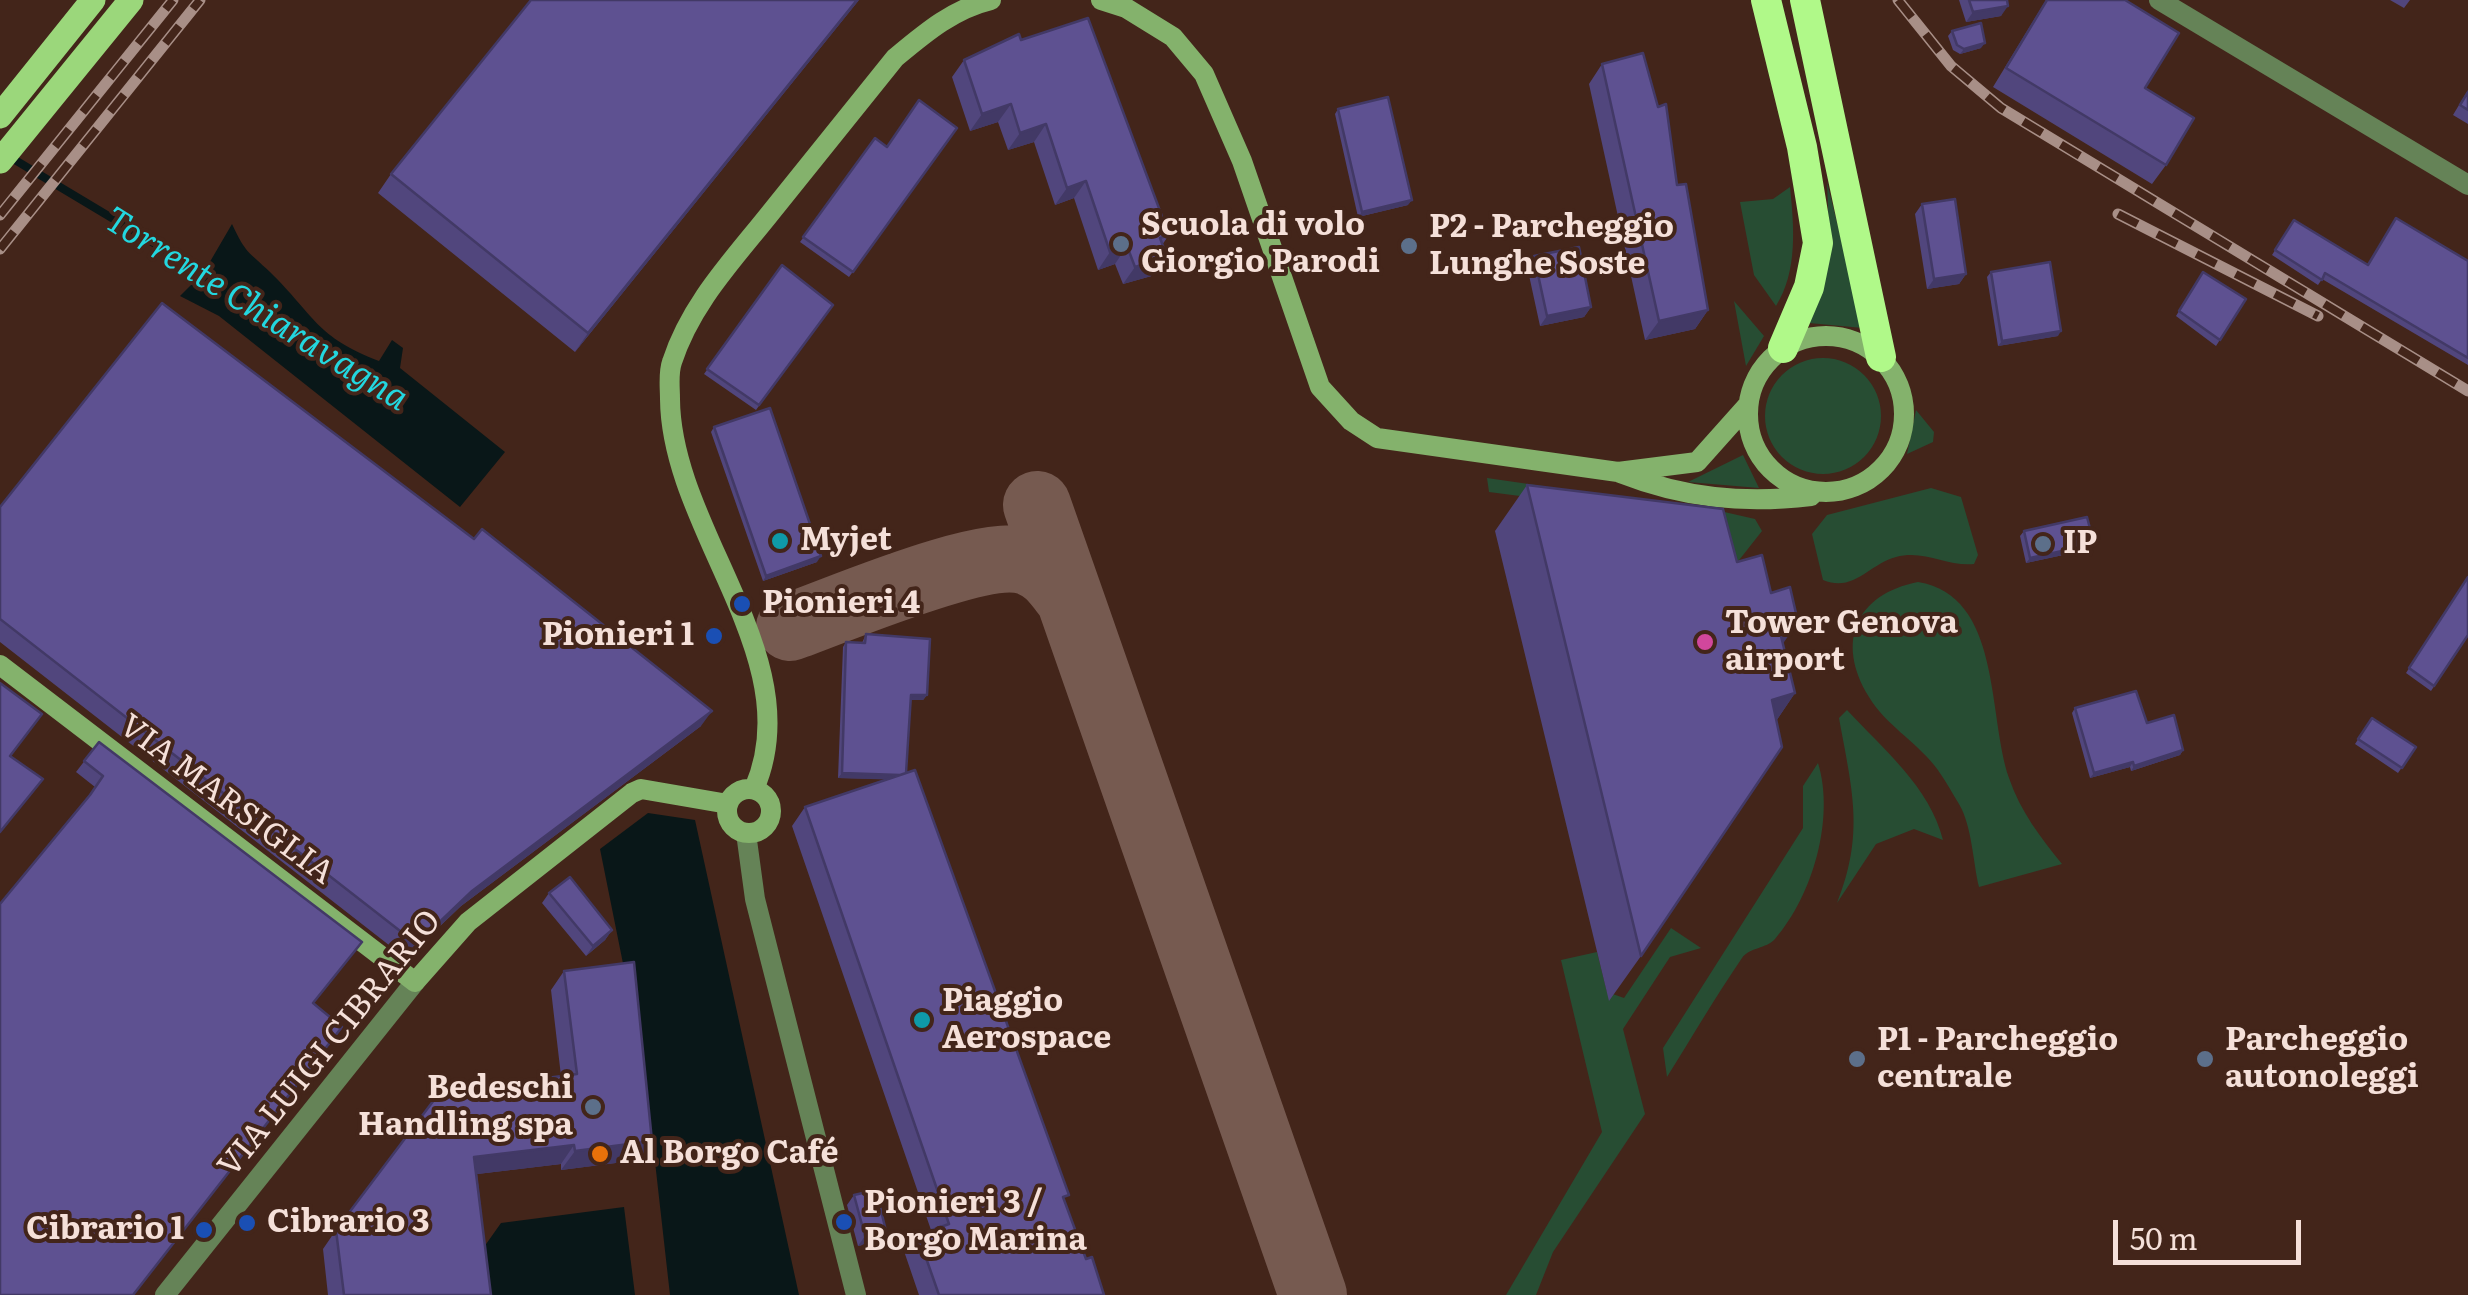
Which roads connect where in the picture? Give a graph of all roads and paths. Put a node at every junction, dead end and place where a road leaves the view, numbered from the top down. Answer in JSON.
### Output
{"nodes":[{"id":1,"x":93,"y":0,"type":"edge"},
{"id":2,"x":131,"y":0,"type":"edge"},
{"id":3,"x":992,"y":0,"type":"edge"},
{"id":4,"x":1101,"y":0,"type":"edge"},
{"id":5,"x":1766,"y":0,"type":"edge"},
{"id":6,"x":1804,"y":0,"type":"edge"},
{"id":7,"x":2160,"y":0,"type":"edge"},
{"id":8,"x":1123,"y":4,"type":"edge"},
{"id":9,"x":0,"y":116,"type":"edge"},
{"id":10,"x":0,"y":161,"type":"edge"},
{"id":11,"x":2468,"y":185,"type":"edge"},
{"id":12,"x":1782,"y":348,"type":"junction"},
{"id":13,"x":1881,"y":358,"type":"junction"},
{"id":14,"x":1747,"y":406,"type":"junction"},
{"id":15,"x":1618,"y":472,"type":"junction"},
{"id":16,"x":1835,"y":493,"type":"junction"},
{"id":17,"x":0,"y":666,"type":"edge"},
{"id":18,"x":754,"y":789,"type":"junction"},
{"id":19,"x":723,"y":803,"type":"junction"},
{"id":20,"x":746,"y":833,"type":"junction"},
{"id":21,"x":415,"y":982,"type":"junction"},
{"id":22,"x":165,"y":1295,"type":"edge"},
{"id":23,"x":856,"y":1295,"type":"edge"}],
"edges":[{"from":1,"to":9,"type":"main road"},
{"from":2,"to":10,"type":"main road"},
{"from":3,"to":18,"type":"street"},
{"from":4,"to":8,"type":"street"},
{"from":5,"to":12,"type":"highway"},
{"from":6,"to":13,"type":"highway"},
{"from":7,"to":11,"type":"street"},
{"from":8,"to":15,"type":"street"},
{"from":12,"to":13,"type":"street"},
{"from":12,"to":14,"type":"street"},
{"from":13,"to":16,"type":"street"},
{"from":14,"to":15,"type":"street"},
{"from":14,"to":16,"type":"street"},
{"from":15,"to":16,"type":"street"},
{"from":17,"to":21,"type":"street","name":"VIA MARSIGLIA"},
{"from":18,"to":19,"type":"street"},
{"from":18,"to":20,"type":"street"},
{"from":19,"to":20,"type":"street"},
{"from":19,"to":21,"type":"street","name":"VIA LUIGI CIBRARIO"},
{"from":20,"to":23,"type":"street"},
{"from":21,"to":22,"type":"street","name":"VIA LUIGI CIBRARIO"}]}
